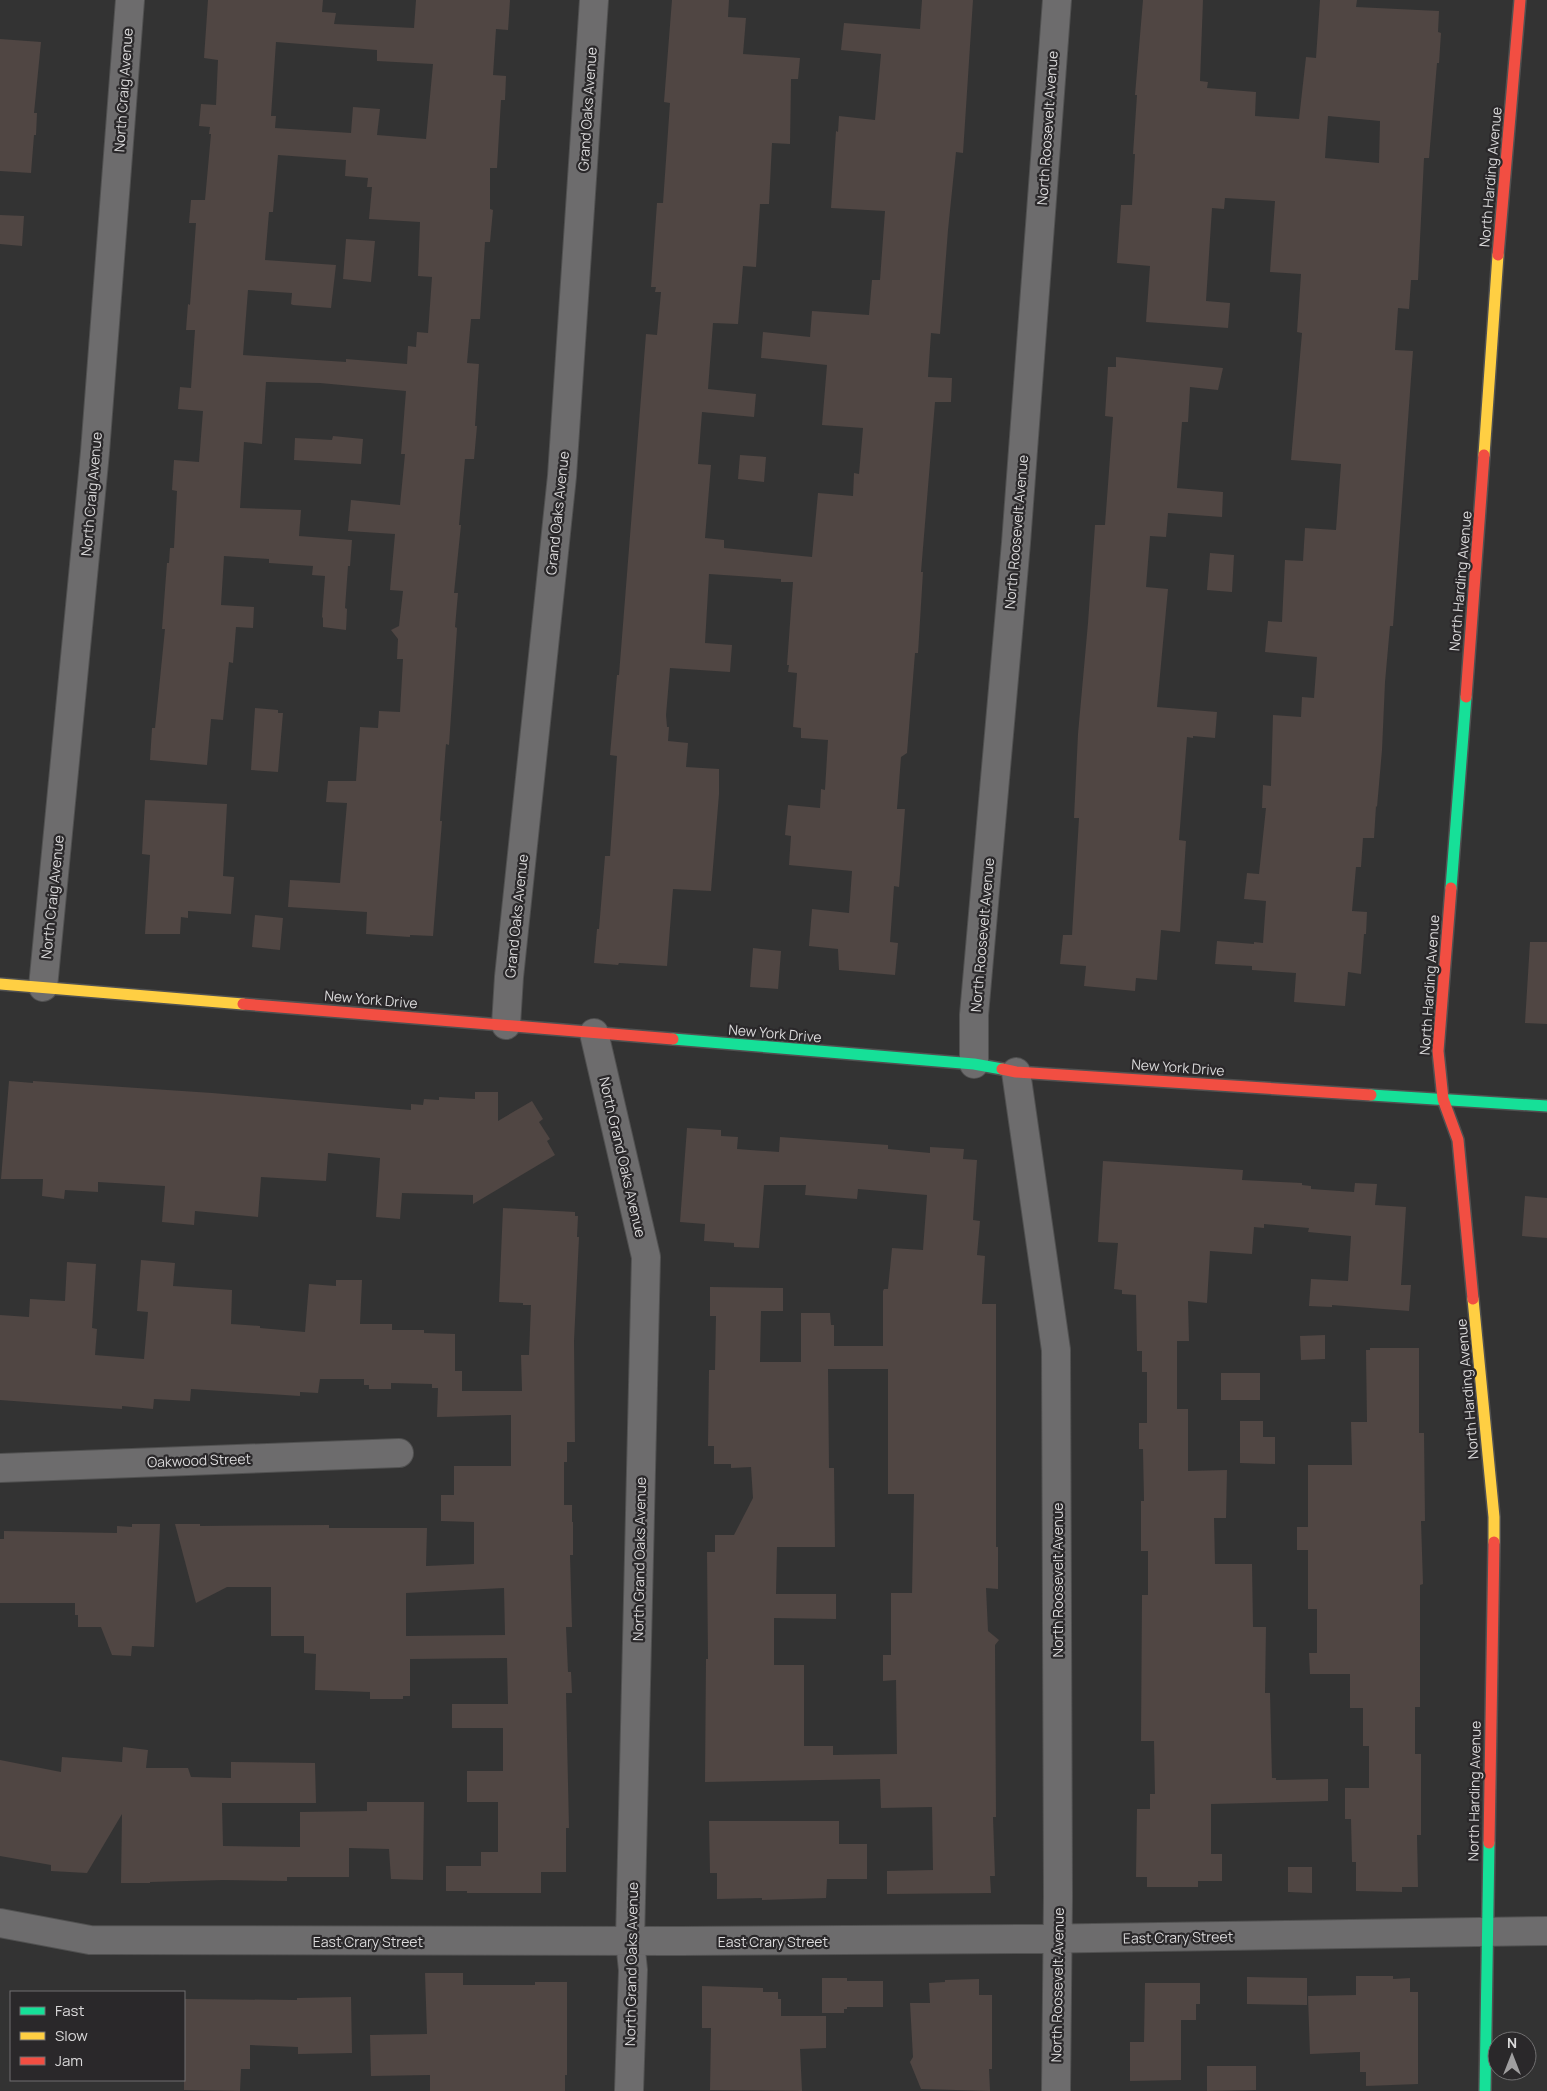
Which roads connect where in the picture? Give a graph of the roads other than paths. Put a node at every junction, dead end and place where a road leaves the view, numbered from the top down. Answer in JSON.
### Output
{"nodes":[{"id":1,"x":130,"y":0,"type":"edge"},
{"id":2,"x":594,"y":0,"type":"edge"},
{"id":3,"x":1057,"y":0,"type":"edge"},
{"id":4,"x":1520,"y":0,"type":"edge"},
{"id":5,"x":0,"y":984,"type":"edge"},
{"id":6,"x":43,"y":987,"type":"junction"},
{"id":7,"x":506,"y":1025,"type":"junction"},
{"id":8,"x":594,"y":1034,"type":"junction"},
{"id":9,"x":974,"y":1064,"type":"junction"},
{"id":10,"x":1016,"y":1072,"type":"junction"},
{"id":11,"x":1443,"y":1099,"type":"junction"},
{"id":12,"x":1547,"y":1106,"type":"edge"},
{"id":13,"x":399,"y":1453,"type":"dead end"},
{"id":14,"x":0,"y":1468,"type":"edge"},
{"id":15,"x":0,"y":1923,"type":"edge"},
{"id":16,"x":1487,"y":1931,"type":"junction"},
{"id":17,"x":1547,"y":1932,"type":"edge"},
{"id":18,"x":1058,"y":1939,"type":"junction"},
{"id":19,"x":630,"y":1941,"type":"junction"},
{"id":20,"x":629,"y":2091,"type":"edge"},
{"id":21,"x":1056,"y":2091,"type":"edge"},
{"id":22,"x":1484,"y":2091,"type":"edge"}],
"edges":[{"from":1,"to":6,"type":"street","name":"North Craig Avenue"},
{"from":2,"to":7,"type":"street","name":"Grand Oaks Avenue"},
{"from":3,"to":9,"type":"street","name":"North Roosevelt Avenue"},
{"from":4,"to":11,"type":"street","name":"North Harding Avenue"},
{"from":5,"to":6,"type":"street","name":"New York Drive"},
{"from":6,"to":7,"type":"street","name":"New York Drive"},
{"from":7,"to":8,"type":"street","name":"New York Drive"},
{"from":8,"to":9,"type":"street","name":"New York Drive"},
{"from":8,"to":19,"type":"street","name":"North Grand Oaks Avenue"},
{"from":9,"to":10,"type":"street","name":"New York Drive"},
{"from":10,"to":11,"type":"street","name":"New York Drive"},
{"from":10,"to":18,"type":"street","name":"North Roosevelt Avenue"},
{"from":11,"to":12,"type":"street","name":"New York Drive"},
{"from":11,"to":16,"type":"street","name":"North Harding Avenue"},
{"from":13,"to":14,"type":"street","name":"Oakwood Street"},
{"from":15,"to":19,"type":"street","name":"East Crary Street"},
{"from":16,"to":17,"type":"street","name":"East Crary Street"},
{"from":16,"to":18,"type":"street","name":"East Crary Street"},
{"from":16,"to":22,"type":"street","name":"North Harding Avenue"},
{"from":18,"to":19,"type":"street","name":"East Crary Street"},
{"from":18,"to":21,"type":"street","name":"North Roosevelt Avenue"},
{"from":19,"to":20,"type":"street","name":"North Grand Oaks Avenue"}]}
